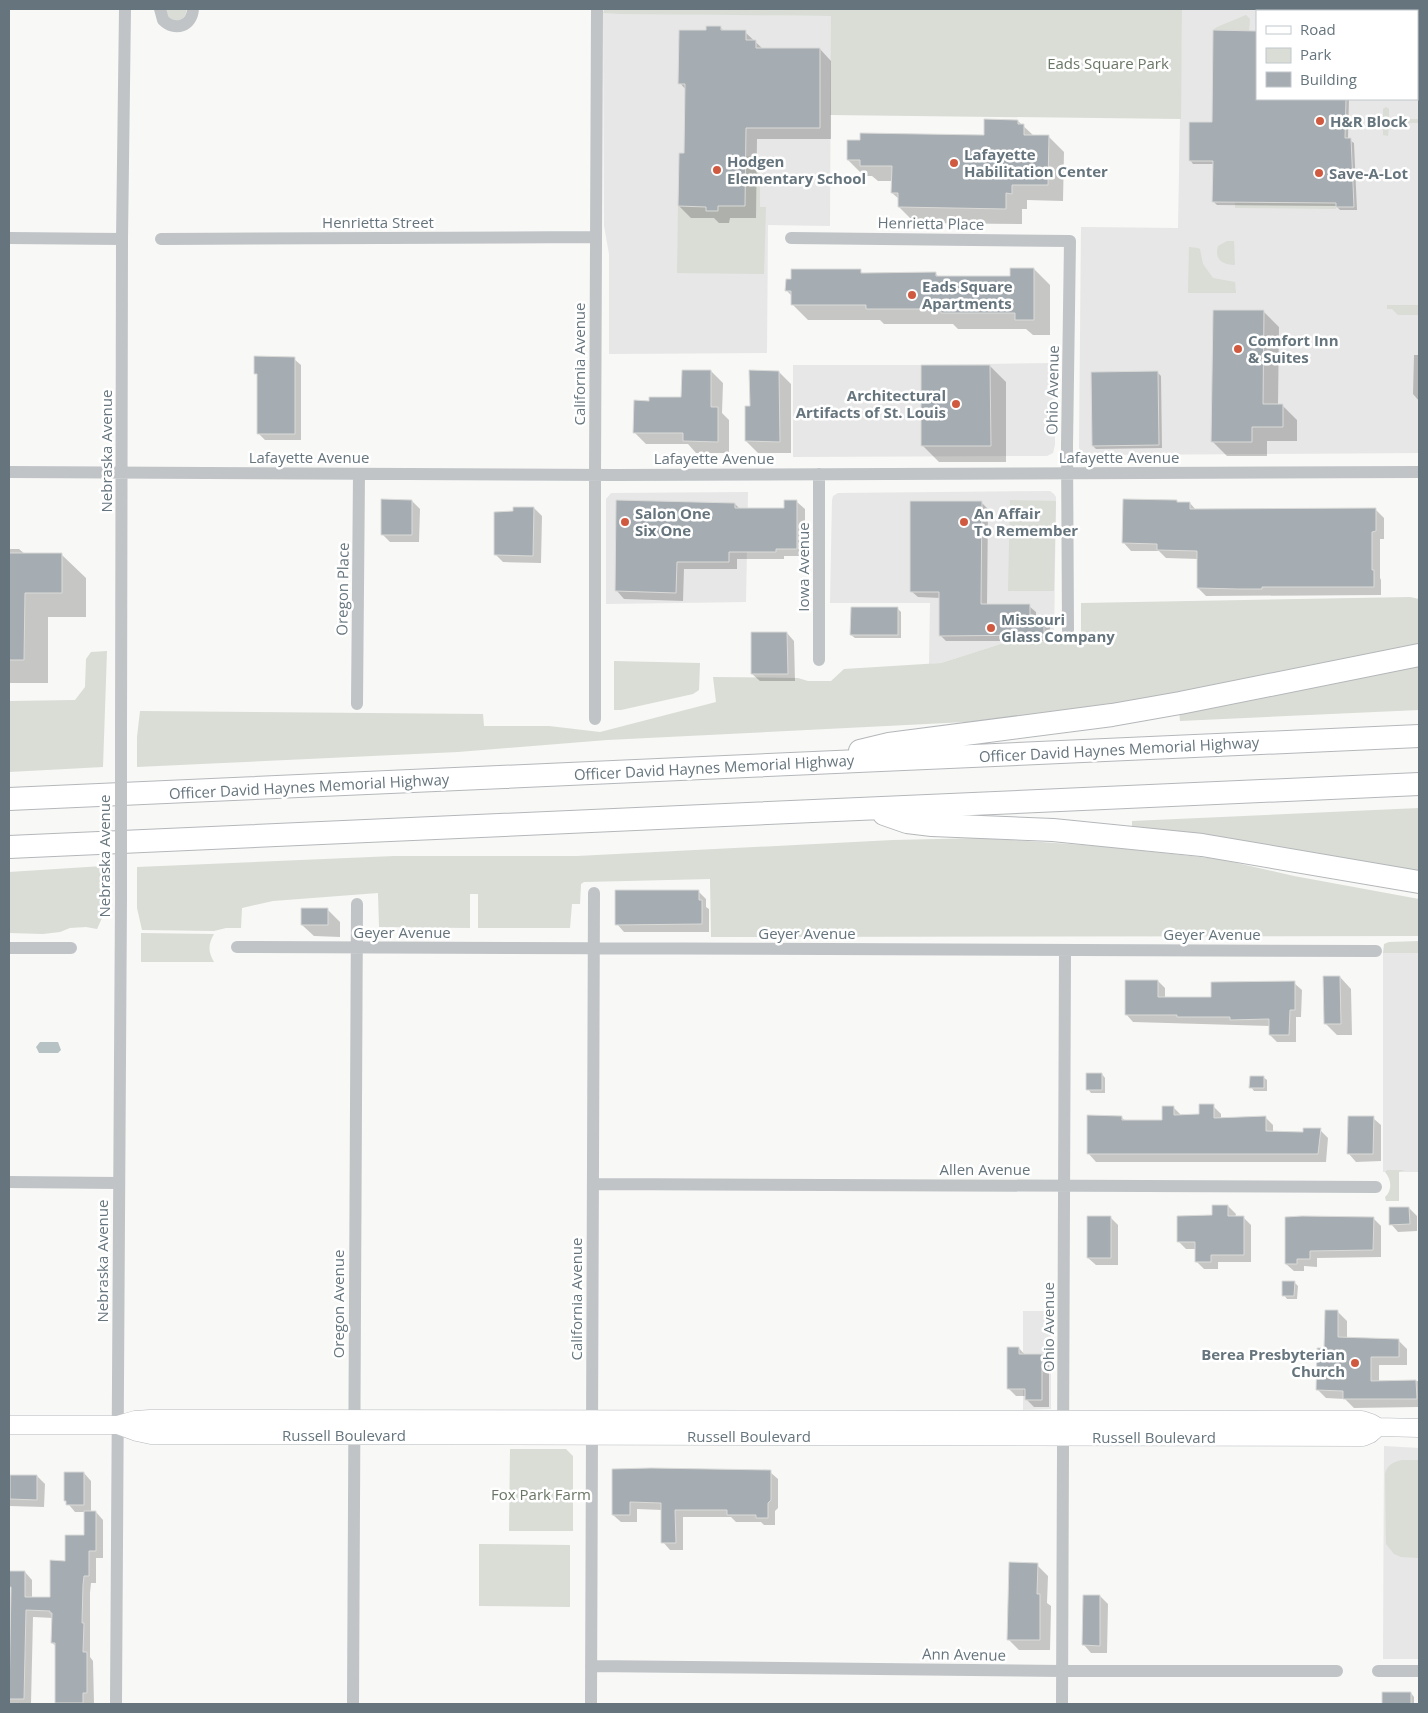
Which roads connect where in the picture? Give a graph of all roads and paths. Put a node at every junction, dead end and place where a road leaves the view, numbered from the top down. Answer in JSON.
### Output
{"nodes":[{"id":1,"x":125,"y":9,"type":"edge"},
{"id":2,"x":160,"y":9,"type":"edge"},
{"id":3,"x":193,"y":9,"type":"edge"},
{"id":4,"x":597,"y":9,"type":"edge"},
{"id":5,"x":596,"y":237,"type":"junction"},
{"id":6,"x":9,"y":238,"type":"edge"},
{"id":7,"x":791,"y":238,"type":"dead end"},
{"id":8,"x":122,"y":239,"type":"junction"},
{"id":9,"x":161,"y":239,"type":"dead end"},
{"id":10,"x":1070,"y":241,"type":"joint"},
{"id":11,"x":9,"y":472,"type":"edge"},
{"id":12,"x":122,"y":472,"type":"junction"},
{"id":13,"x":1419,"y":472,"type":"edge"},
{"id":14,"x":1068,"y":473,"type":"junction"},
{"id":15,"x":359,"y":474,"type":"junction"},
{"id":16,"x":819,"y":474,"type":"junction"},
{"id":17,"x":595,"y":475,"type":"junction"},
{"id":18,"x":1068,"y":630,"type":"dead end"},
{"id":19,"x":1419,"y":656,"type":"edge"},
{"id":20,"x":819,"y":660,"type":"dead end"},
{"id":21,"x":357,"y":704,"type":"dead end"},
{"id":22,"x":595,"y":719,"type":"dead end"},
{"id":23,"x":1419,"y":736,"type":"edge"},
{"id":24,"x":810,"y":763,"type":"junction"},
{"id":25,"x":1419,"y":784,"type":"edge"},
{"id":26,"x":9,"y":799,"type":"edge"},
{"id":27,"x":871,"y":809,"type":"junction"},
{"id":28,"x":9,"y":847,"type":"edge"},
{"id":29,"x":1419,"y":882,"type":"edge"},
{"id":30,"x":594,"y":893,"type":"dead end"},
{"id":31,"x":356,"y":904,"type":"dead end"},
{"id":32,"x":237,"y":947,"type":"dead end"},
{"id":33,"x":9,"y":948,"type":"edge"},
{"id":34,"x":71,"y":948,"type":"dead end"},
{"id":35,"x":356,"y":948,"type":"junction"},
{"id":36,"x":593,"y":949,"type":"junction"},
{"id":37,"x":1065,"y":950,"type":"junction"},
{"id":38,"x":1376,"y":951,"type":"dead end"},
{"id":39,"x":9,"y":1182,"type":"edge"},
{"id":40,"x":119,"y":1183,"type":"junction"},
{"id":41,"x":593,"y":1184,"type":"junction"},
{"id":42,"x":1065,"y":1186,"type":"junction"},
{"id":43,"x":1376,"y":1187,"type":"dead end"},
{"id":44,"x":9,"y":1425,"type":"edge"},
{"id":45,"x":118,"y":1425,"type":"junction"},
{"id":46,"x":354,"y":1427,"type":"junction"},
{"id":47,"x":592,"y":1427,"type":"junction"},
{"id":48,"x":1064,"y":1428,"type":"junction"},
{"id":49,"x":1419,"y":1428,"type":"edge"},
{"id":50,"x":591,"y":1666,"type":"junction"},
{"id":51,"x":1062,"y":1671,"type":"junction"},
{"id":52,"x":1337,"y":1671,"type":"dead end"},
{"id":53,"x":1378,"y":1671,"type":"dead end"},
{"id":54,"x":1419,"y":1671,"type":"edge"},
{"id":55,"x":116,"y":1704,"type":"edge"},
{"id":56,"x":352,"y":1704,"type":"edge"},
{"id":57,"x":590,"y":1704,"type":"edge"},
{"id":58,"x":1062,"y":1704,"type":"edge"}],
"edges":[{"from":1,"to":8,"type":"street","name":"Nebraska Avenue"},
{"from":2,"to":3,"type":"street"},
{"from":4,"to":5,"type":"street","name":"California Avenue"},
{"from":5,"to":9,"type":"street","name":"Henrietta Street"},
{"from":5,"to":17,"type":"street","name":"California Avenue"},
{"from":6,"to":8,"type":"street"},
{"from":7,"to":10,"type":"street","name":"Henrietta Place"},
{"from":8,"to":12,"type":"street","name":"Nebraska Avenue"},
{"from":10,"to":14,"type":"street","name":"Ohio Avenue"},
{"from":11,"to":12,"type":"street","name":"Lafayette Avenue"},
{"from":12,"to":15,"type":"street","name":"Lafayette Avenue"},
{"from":12,"to":40,"type":"street","name":"Nebraska Avenue","bridge":true},
{"from":13,"to":14,"type":"street","name":"Lafayette Avenue"},
{"from":14,"to":16,"type":"street","name":"Lafayette Avenue"},
{"from":14,"to":18,"type":"street","name":"Ohio Avenue"},
{"from":15,"to":17,"type":"street","name":"Lafayette Avenue"},
{"from":15,"to":21,"type":"street","name":"Oregon Place"},
{"from":16,"to":17,"type":"street","name":"Lafayette Avenue"},
{"from":16,"to":20,"type":"street","name":"Iowa Avenue"},
{"from":17,"to":22,"type":"street","name":"California Avenue"},
{"from":19,"to":24,"type":"highway"},
{"from":23,"to":24,"type":"highway","name":"Officer David Haynes Memorial Highway"},
{"from":24,"to":26,"type":"highway","name":"Officer David Haynes Memorial Highway"},
{"from":25,"to":27,"type":"highway"},
{"from":27,"to":28,"type":"highway"},
{"from":27,"to":29,"type":"highway"},
{"from":30,"to":36,"type":"street","name":"California Avenue"},
{"from":31,"to":35,"type":"street","name":"Oregon Avenue"},
{"from":32,"to":35,"type":"street","name":"Geyer Avenue"},
{"from":33,"to":34,"type":"street"},
{"from":35,"to":36,"type":"street","name":"Geyer Avenue"},
{"from":35,"to":46,"type":"street","name":"Oregon Avenue"},
{"from":36,"to":37,"type":"street","name":"Geyer Avenue"},
{"from":36,"to":41,"type":"street","name":"California Avenue"},
{"from":37,"to":38,"type":"street","name":"Geyer Avenue"},
{"from":37,"to":42,"type":"street","name":"Ohio Avenue"},
{"from":39,"to":40,"type":"street"},
{"from":40,"to":45,"type":"street","name":"Nebraska Avenue"},
{"from":41,"to":42,"type":"street","name":"Allen Avenue"},
{"from":41,"to":47,"type":"street","name":"California Avenue"},
{"from":42,"to":43,"type":"street","name":"Allen Avenue"},
{"from":42,"to":48,"type":"street","name":"Ohio Avenue"},
{"from":44,"to":45,"type":"main road","name":"Russell Boulevard"},
{"from":45,"to":46,"type":"main road","name":"Russell Boulevard"},
{"from":45,"to":55,"type":"street","name":"Nebraska Avenue"},
{"from":46,"to":47,"type":"main road","name":"Russell Boulevard"},
{"from":46,"to":56,"type":"street","name":"Oregon Avenue"},
{"from":47,"to":48,"type":"main road","name":"Russell Boulevard"},
{"from":47,"to":50,"type":"street","name":"California Avenue"},
{"from":48,"to":49,"type":"main road","name":"Russell Boulevard"},
{"from":48,"to":51,"type":"street","name":"Ohio Avenue"},
{"from":50,"to":51,"type":"street","name":"Ann Avenue"},
{"from":50,"to":57,"type":"street","name":"California Avenue"},
{"from":51,"to":52,"type":"street","name":"Ann Avenue"},
{"from":51,"to":58,"type":"street","name":"Ohio Avenue"},
{"from":53,"to":54,"type":"street"}]}
